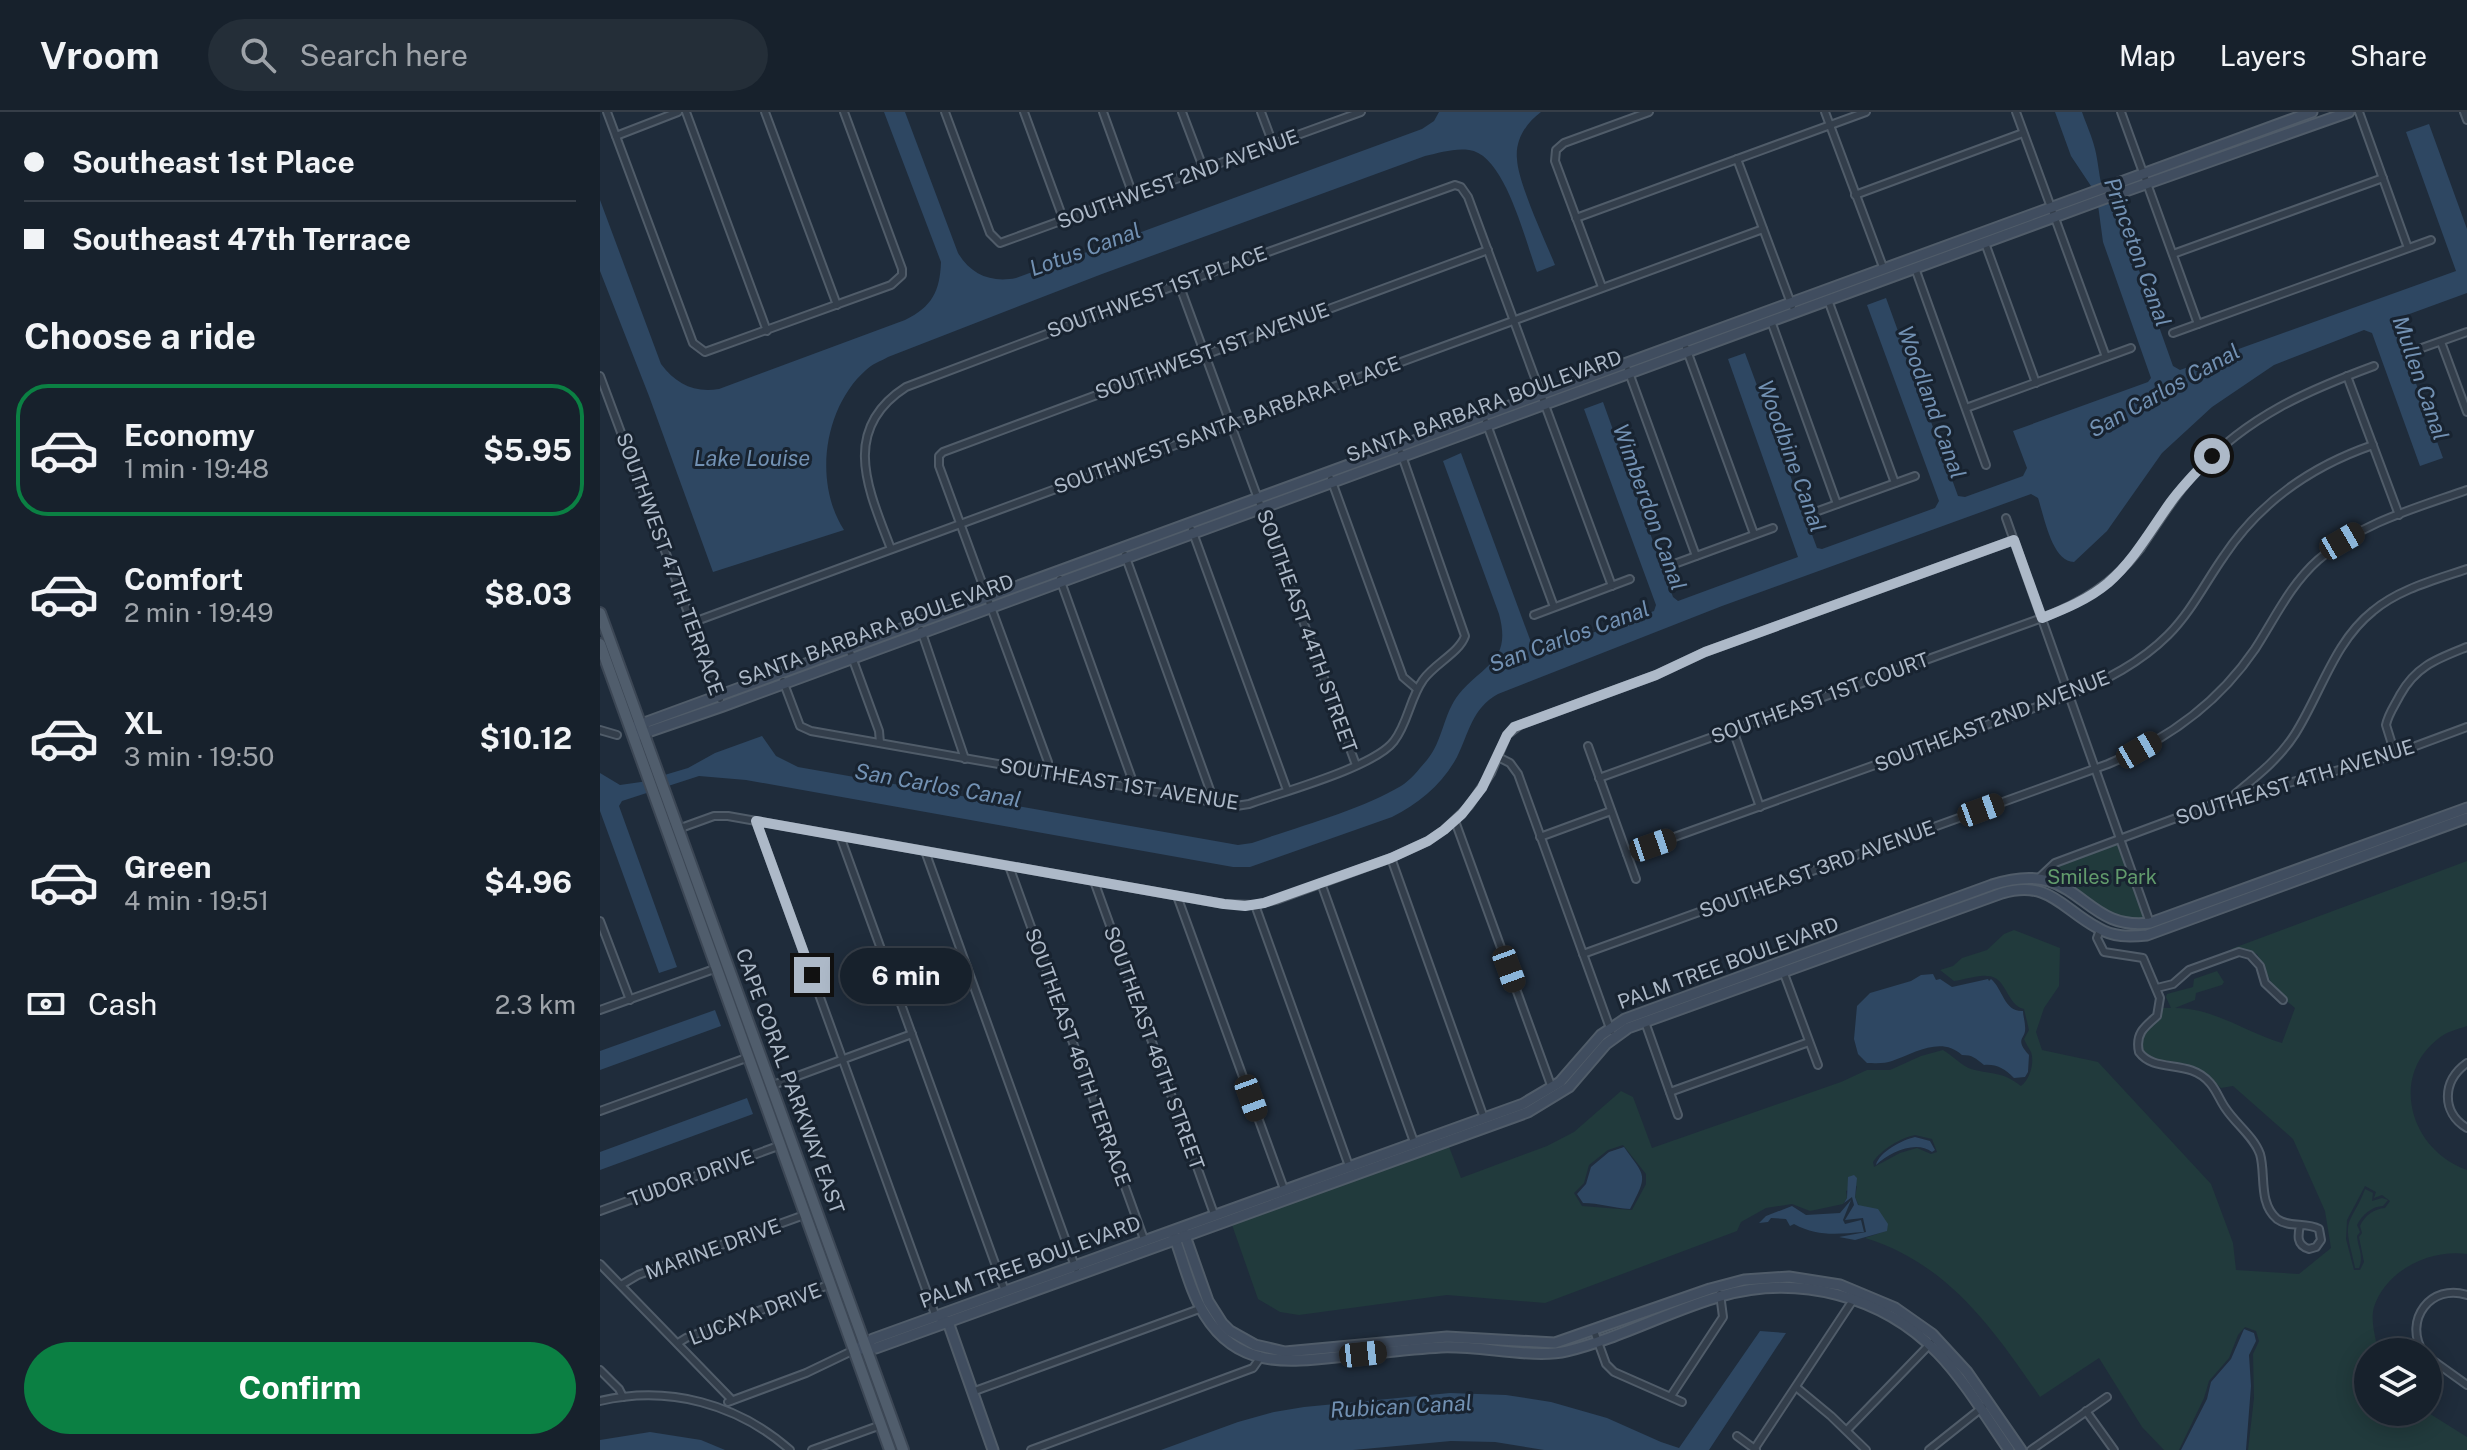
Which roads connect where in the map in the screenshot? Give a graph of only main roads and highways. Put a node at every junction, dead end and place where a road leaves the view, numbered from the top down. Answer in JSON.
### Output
{"nodes":[{"id":1,"x":2312,"y":112,"type":"edge"},
{"id":2,"x":2349,"y":112,"type":"edge"},
{"id":3,"x":2255,"y":133,"type":"junction"},
{"id":4,"x":2259,"y":144,"type":"junction"},
{"id":5,"x":2145,"y":179,"type":"junction"},
{"id":6,"x":2052,"y":213,"type":"junction"},
{"id":7,"x":1685,"y":346,"type":"junction"},
{"id":8,"x":601,"y":616,"type":"edge"},
{"id":9,"x":600,"y":644,"type":"edge"},
{"id":10,"x":721,"y":701,"type":"junction"},
{"id":11,"x":657,"y":729,"type":"junction"},
{"id":12,"x":637,"y":730,"type":"junction"},
{"id":13,"x":656,"y":775,"type":"junction"},
{"id":14,"x":661,"y":789,"type":"junction"},
{"id":15,"x":2467,"y":808,"type":"edge"},
{"id":16,"x":2467,"y":818,"type":"edge"},
{"id":17,"x":2086,"y":902,"type":"junction"},
{"id":18,"x":2076,"y":913,"type":"junction"},
{"id":19,"x":2106,"y":917,"type":"junction"},
{"id":20,"x":699,"y":918,"type":"junction"},
{"id":21,"x":2150,"y":923,"type":"junction"},
{"id":22,"x":2100,"y":930,"type":"junction"},
{"id":23,"x":2154,"y":934,"type":"junction"},
{"id":24,"x":728,"y":963,"type":"junction"},
{"id":25,"x":1782,"y":967,"type":"junction"},
{"id":26,"x":717,"y":968,"type":"junction"},
{"id":27,"x":1643,"y":1018,"type":"junction"},
{"id":28,"x":749,"y":1020,"type":"junction"},
{"id":29,"x":749,"y":1057,"type":"junction"},
{"id":30,"x":1556,"y":1092,"type":"junction"},
{"id":31,"x":783,"y":1112,"type":"junction"},
{"id":32,"x":772,"y":1119,"type":"junction"},
{"id":33,"x":804,"y":1173,"type":"junction"},
{"id":34,"x":1178,"y":1232,"type":"junction"},
{"id":35,"x":1006,"y":1295,"type":"junction"},
{"id":36,"x":1206,"y":1306,"type":"junction"},
{"id":37,"x":936,"y":1317,"type":"junction"},
{"id":38,"x":948,"y":1322,"type":"junction"},
{"id":39,"x":866,"y":1346,"type":"junction"},
{"id":40,"x":1382,"y":1348,"type":"junction"},
{"id":41,"x":854,"y":1350,"type":"junction"},
{"id":42,"x":1985,"y":1406,"type":"junction"},
{"id":43,"x":890,"y":1450,"type":"edge"},
{"id":44,"x":903,"y":1450,"type":"edge"},
{"id":45,"x":993,"y":1450,"type":"edge"},
{"id":46,"x":2009,"y":1450,"type":"edge"},
{"id":47,"x":2021,"y":1450,"type":"edge"}],
"edges":[{"from":1,"to":3,"type":"main road","name":"SANTA BARBARA BOULEVARD"},
{"from":2,"to":4,"type":"main road","name":"SANTA BARBARA BOULEVARD"},
{"from":3,"to":4,"type":"main road"},
{"from":3,"to":5,"type":"main road","name":"SANTA BARBARA BOULEVARD"},
{"from":4,"to":5,"type":"main road","name":"SANTA BARBARA BOULEVARD"},
{"from":5,"to":6,"type":"main road","name":"SANTA BARBARA BOULEVARD"},
{"from":6,"to":7,"type":"main road","name":"SANTA BARBARA BOULEVARD"},
{"from":6,"to":7,"type":"main road","name":"SANTA BARBARA BOULEVARD"},
{"from":7,"to":10,"type":"main road","name":"SANTA BARBARA BOULEVARD"},
{"from":8,"to":12,"type":"main road"},
{"from":9,"to":12,"type":"main road"},
{"from":10,"to":11,"type":"main road","name":"SANTA BARBARA BOULEVARD"},
{"from":10,"to":12,"type":"main road","name":"SANTA BARBARA BOULEVARD"},
{"from":11,"to":12,"type":"main road","name":"SANTA BARBARA BOULEVARD"},
{"from":11,"to":13,"type":"main road"},
{"from":12,"to":13,"type":"main road","name":"CAPE CORAL PARKWAY EAST"},
{"from":13,"to":14,"type":"main road","name":"CAPE CORAL PARKWAY EAST"},
{"from":14,"to":20,"type":"main road","name":"CAPE CORAL PARKWAY EAST"},
{"from":14,"to":24,"type":"main road","name":"CAPE CORAL PARKWAY EAST"},
{"from":15,"to":21,"type":"main road"},
{"from":16,"to":23,"type":"main road","name":"PALM TREE BOULEVARD"},
{"from":17,"to":18,"type":"main road"},
{"from":17,"to":19,"type":"main road"},
{"from":17,"to":25,"type":"main road","name":"PALM TREE BOULEVARD"},
{"from":18,"to":22,"type":"main road","name":"PALM TREE BOULEVARD"},
{"from":18,"to":25,"type":"main road","name":"PALM TREE BOULEVARD"},
{"from":19,"to":21,"type":"main road"},
{"from":19,"to":22,"type":"main road"},
{"from":20,"to":24,"type":"main road"},
{"from":20,"to":26,"type":"main road","name":"CAPE CORAL PARKWAY EAST"},
{"from":21,"to":23,"type":"main road"},
{"from":22,"to":23,"type":"main road","name":"PALM TREE BOULEVARD"},
{"from":24,"to":28,"type":"main road","name":"CAPE CORAL PARKWAY EAST"},
{"from":25,"to":27,"type":"main road","name":"PALM TREE BOULEVARD"},
{"from":26,"to":28,"type":"main road"},
{"from":26,"to":29,"type":"main road","name":"CAPE CORAL PARKWAY EAST"},
{"from":27,"to":30,"type":"main road","name":"PALM TREE BOULEVARD"},
{"from":27,"to":30,"type":"main road","name":"PALM TREE BOULEVARD"},
{"from":28,"to":31,"type":"main road","name":"CAPE CORAL PARKWAY EAST"},
{"from":29,"to":31,"type":"main road"},
{"from":29,"to":32,"type":"main road","name":"CAPE CORAL PARKWAY EAST"},
{"from":30,"to":34,"type":"main road","name":"PALM TREE BOULEVARD"},
{"from":31,"to":33,"type":"main road","name":"CAPE CORAL PARKWAY EAST"},
{"from":32,"to":33,"type":"main road"},
{"from":32,"to":41,"type":"main road","name":"CAPE CORAL PARKWAY EAST"},
{"from":33,"to":39,"type":"main road","name":"CAPE CORAL PARKWAY EAST"},
{"from":34,"to":35,"type":"main road","name":"PALM TREE BOULEVARD"},
{"from":34,"to":36,"type":"main road"},
{"from":35,"to":37,"type":"main road","name":"PALM TREE BOULEVARD"},
{"from":35,"to":38,"type":"main road","name":"PALM TREE BOULEVARD"},
{"from":36,"to":40,"type":"main road"},
{"from":36,"to":40,"type":"main road"},
{"from":37,"to":38,"type":"main road"},
{"from":37,"to":39,"type":"main road","name":"PALM TREE BOULEVARD"},
{"from":38,"to":39,"type":"main road","name":"PALM TREE BOULEVARD"},
{"from":38,"to":45,"type":"main road"},
{"from":39,"to":41,"type":"main road","name":"PALM TREE BOULEVARD"},
{"from":39,"to":44,"type":"main road","name":"CAPE CORAL PARKWAY EAST"},
{"from":40,"to":42,"type":"main road"},
{"from":41,"to":43,"type":"main road","name":"CAPE CORAL PARKWAY EAST"},
{"from":42,"to":46,"type":"main road"},
{"from":42,"to":47,"type":"main road"}]}
